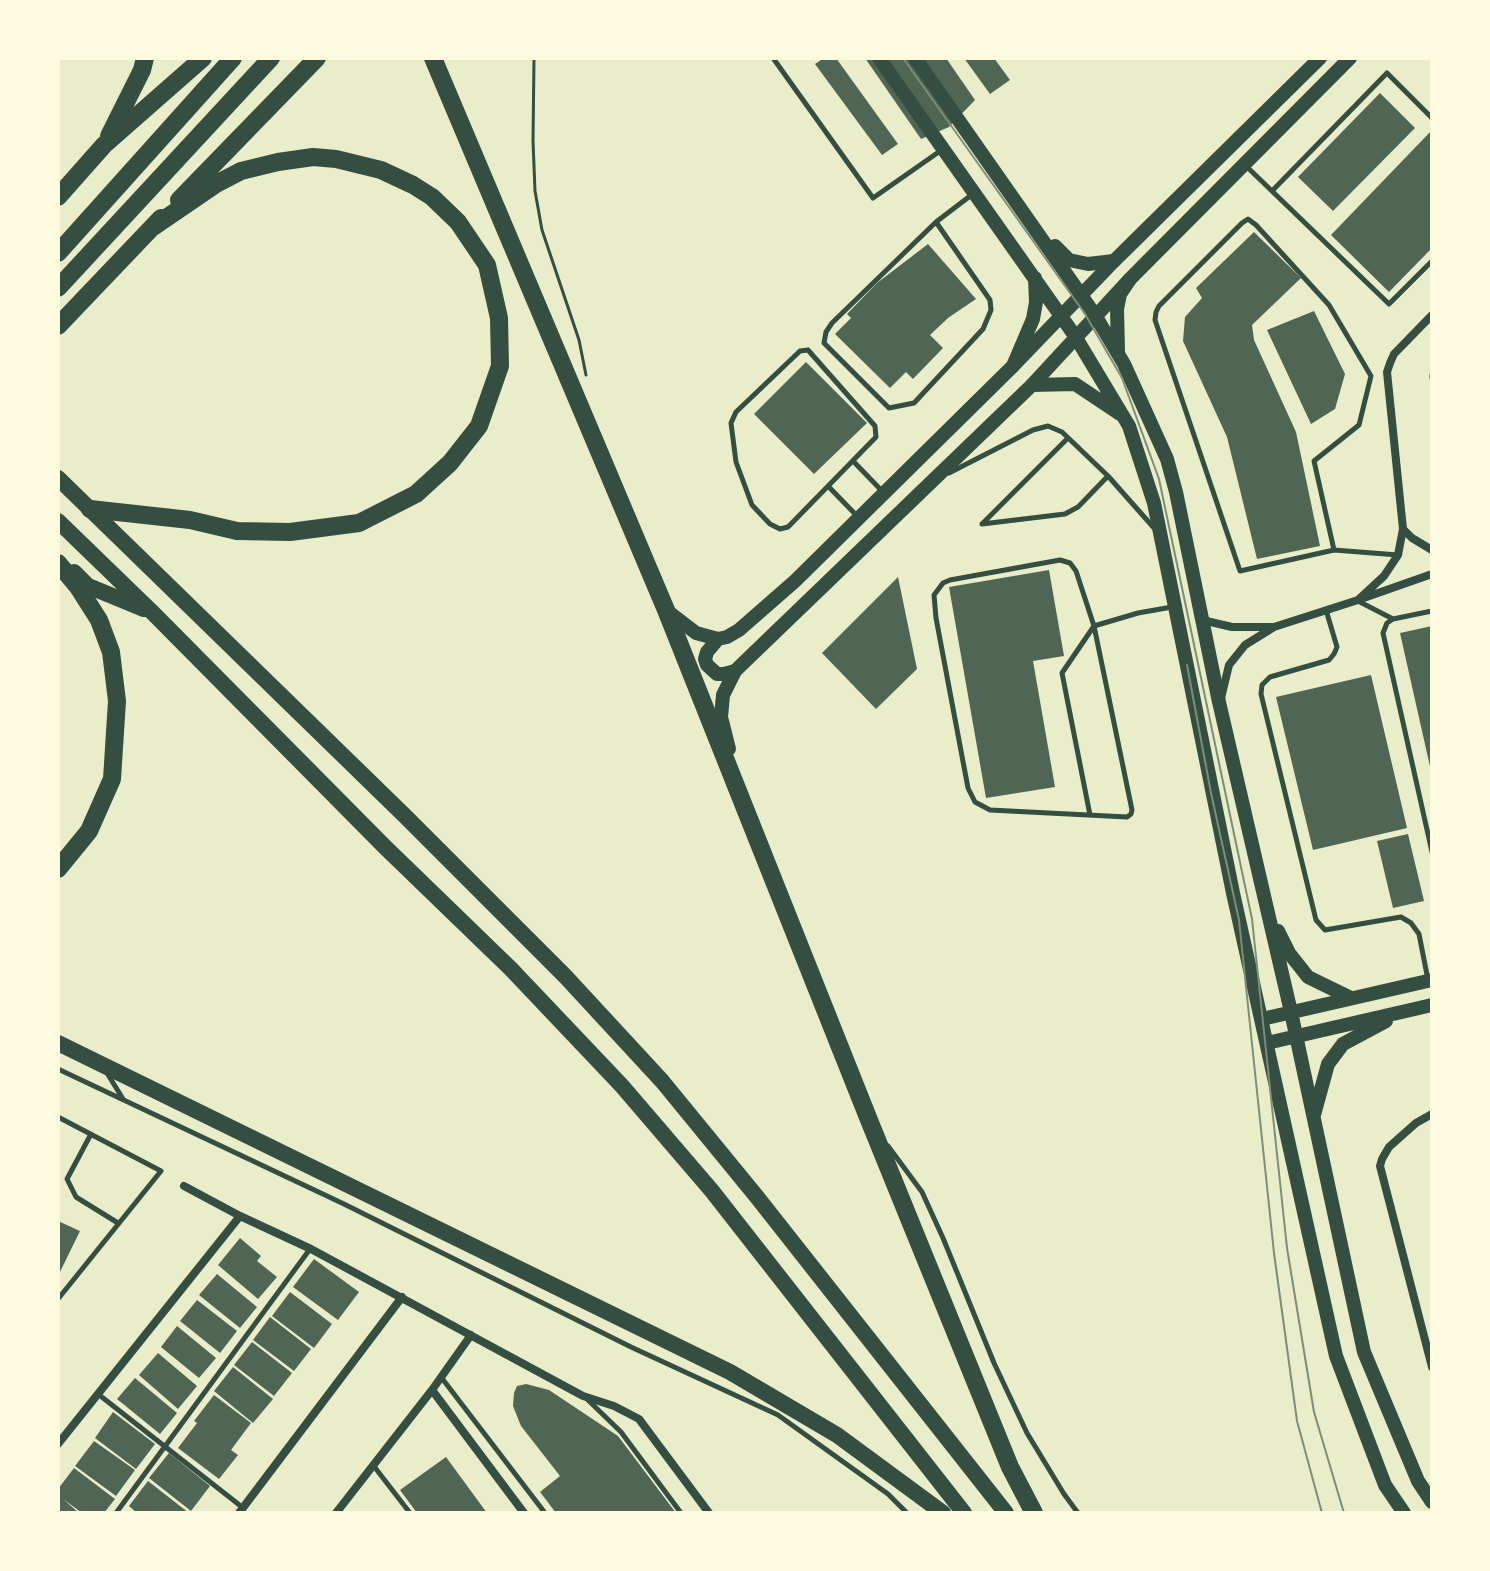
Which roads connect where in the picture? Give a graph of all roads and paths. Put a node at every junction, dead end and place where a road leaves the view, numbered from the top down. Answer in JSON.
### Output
{"nodes":[{"id":1,"x":145,"y":58,"type":"edge"},
{"id":2,"x":203,"y":58,"type":"edge"},
{"id":3,"x":233,"y":58,"type":"edge"},
{"id":4,"x":271,"y":58,"type":"edge"},
{"id":5,"x":317,"y":58,"type":"edge"},
{"id":6,"x":433,"y":58,"type":"edge"},
{"id":7,"x":534,"y":58,"type":"edge"},
{"id":8,"x":773,"y":58,"type":"edge"},
{"id":9,"x":879,"y":58,"type":"edge"},
{"id":10,"x":915,"y":58,"type":"edge"},
{"id":11,"x":1320,"y":58,"type":"edge"},
{"id":12,"x":1350,"y":58,"type":"edge"},
{"id":13,"x":1432,"y":118,"type":"edge"},
{"id":14,"x":104,"y":145,"type":"junction"},
{"id":15,"x":944,"y":149,"type":"junction"},
{"id":16,"x":1245,"y":164,"type":"junction"},
{"id":17,"x":1272,"y":191,"type":"junction"},
{"id":18,"x":974,"y":192,"type":"junction"},
{"id":19,"x":58,"y":197,"type":"edge"},
{"id":20,"x":1024,"y":214,"type":"junction"},
{"id":21,"x":936,"y":222,"type":"junction"},
{"id":22,"x":153,"y":227,"type":"junction"},
{"id":23,"x":58,"y":253,"type":"edge"},
{"id":24,"x":1114,"y":261,"type":"junction"},
{"id":25,"x":1432,"y":261,"type":"edge"},
{"id":26,"x":1035,"y":278,"type":"junction"},
{"id":27,"x":1130,"y":279,"type":"junction"},
{"id":28,"x":58,"y":288,"type":"edge"},
{"id":29,"x":1081,"y":295,"type":"junction"},
{"id":30,"x":1061,"y":315,"type":"junction"},
{"id":31,"x":1095,"y":315,"type":"junction"},
{"id":32,"x":1432,"y":315,"type":"edge"},
{"id":33,"x":63,"y":321,"type":"edge"},
{"id":34,"x":1075,"y":336,"type":"junction"},
{"id":35,"x":1118,"y":353,"type":"junction"},
{"id":36,"x":1013,"y":366,"type":"junction"},
{"id":37,"x":588,"y":384,"type":"dead end"},
{"id":38,"x":1032,"y":385,"type":"junction"},
{"id":39,"x":1124,"y":417,"type":"junction"},
{"id":40,"x":1068,"y":438,"type":"junction"},
{"id":41,"x":853,"y":461,"type":"junction"},
{"id":42,"x":1108,"y":476,"type":"junction"},
{"id":43,"x":58,"y":478,"type":"edge"},
{"id":44,"x":930,"y":483,"type":"junction"},
{"id":45,"x":828,"y":486,"type":"junction"},
{"id":46,"x":884,"y":493,"type":"junction"},
{"id":47,"x":90,"y":509,"type":"junction"},
{"id":48,"x":859,"y":518,"type":"junction"},
{"id":49,"x":58,"y":521,"type":"edge"},
{"id":50,"x":1403,"y":529,"type":"junction"},
{"id":51,"x":1160,"y":535,"type":"junction"},
{"id":52,"x":1334,"y":550,"type":"junction"},
{"id":53,"x":1432,"y":550,"type":"edge"},
{"id":54,"x":1398,"y":555,"type":"junction"},
{"id":55,"x":58,"y":560,"type":"edge"},
{"id":56,"x":1432,"y":574,"type":"edge"},
{"id":57,"x":1358,"y":600,"type":"junction"},
{"id":58,"x":1175,"y":607,"type":"junction"},
{"id":59,"x":1326,"y":609,"type":"junction"},
{"id":60,"x":666,"y":610,"type":"junction"},
{"id":61,"x":1432,"y":611,"type":"edge"},
{"id":62,"x":153,"y":613,"type":"junction"},
{"id":63,"x":1393,"y":619,"type":"junction"},
{"id":64,"x":1202,"y":620,"type":"junction"},
{"id":65,"x":1094,"y":626,"type":"junction"},
{"id":66,"x":1274,"y":627,"type":"junction"},
{"id":67,"x":718,"y":639,"type":"junction"},
{"id":68,"x":735,"y":671,"type":"junction"},
{"id":69,"x":1219,"y":702,"type":"junction"},
{"id":70,"x":741,"y":796,"type":"junction"},
{"id":71,"x":1090,"y":815,"type":"junction"},
{"id":72,"x":1432,"y":852,"type":"edge"},
{"id":73,"x":58,"y":869,"type":"edge"},
{"id":74,"x":1268,"y":912,"type":"junction"},
{"id":75,"x":1430,"y":981,"type":"edge"},
{"id":76,"x":1351,"y":998,"type":"junction"},
{"id":77,"x":1432,"y":1005,"type":"edge"},
{"id":78,"x":1408,"y":1010,"type":"junction"},
{"id":79,"x":1291,"y":1012,"type":"junction"},
{"id":80,"x":1262,"y":1019,"type":"junction"},
{"id":81,"x":1295,"y":1037,"type":"junction"},
{"id":82,"x":58,"y":1043,"type":"edge"},
{"id":83,"x":1267,"y":1043,"type":"junction"},
{"id":84,"x":104,"y":1066,"type":"junction"},
{"id":85,"x":58,"y":1069,"type":"edge"},
{"id":86,"x":123,"y":1099,"type":"junction"},
{"id":87,"x":1432,"y":1114,"type":"edge"},
{"id":88,"x":58,"y":1117,"type":"edge"},
{"id":89,"x":869,"y":1120,"type":"junction"},
{"id":90,"x":1312,"y":1121,"type":"junction"},
{"id":91,"x":91,"y":1134,"type":"junction"},
{"id":92,"x":184,"y":1186,"type":"dead end"},
{"id":93,"x":240,"y":1216,"type":"junction"},
{"id":94,"x":118,"y":1223,"type":"junction"},
{"id":95,"x":311,"y":1249,"type":"junction"},
{"id":96,"x":402,"y":1297,"type":"junction"},
{"id":97,"x":58,"y":1299,"type":"edge"},
{"id":98,"x":471,"y":1335,"type":"junction"},
{"id":99,"x":1432,"y":1367,"type":"edge"},
{"id":100,"x":441,"y":1377,"type":"junction"},
{"id":101,"x":432,"y":1390,"type":"junction"},
{"id":102,"x":98,"y":1394,"type":"junction"},
{"id":103,"x":583,"y":1396,"type":"junction"},
{"id":104,"x":58,"y":1444,"type":"edge"},
{"id":105,"x":165,"y":1447,"type":"junction"},
{"id":106,"x":373,"y":1465,"type":"junction"},
{"id":107,"x":1432,"y":1502,"type":"edge"},
{"id":108,"x":241,"y":1510,"type":"edge"},
{"id":109,"x":116,"y":1513,"type":"edge"},
{"id":110,"x":336,"y":1513,"type":"edge"},
{"id":111,"x":410,"y":1513,"type":"edge"},
{"id":112,"x":524,"y":1513,"type":"edge"},
{"id":113,"x":545,"y":1513,"type":"edge"},
{"id":114,"x":681,"y":1513,"type":"edge"},
{"id":115,"x":709,"y":1513,"type":"edge"},
{"id":116,"x":907,"y":1513,"type":"edge"},
{"id":117,"x":943,"y":1513,"type":"edge"},
{"id":118,"x":964,"y":1513,"type":"edge"},
{"id":119,"x":1006,"y":1513,"type":"edge"},
{"id":120,"x":1034,"y":1513,"type":"edge"},
{"id":121,"x":1078,"y":1513,"type":"edge"},
{"id":122,"x":1404,"y":1513,"type":"edge"}],
"edges":[{"from":1,"to":14,"type":"highway"},
{"from":2,"to":14,"type":"highway"},
{"from":3,"to":23,"type":"highway"},
{"from":4,"to":28,"type":"highway"},
{"from":5,"to":22,"type":"highway"},
{"from":6,"to":60,"type":"highway"},
{"from":7,"to":37,"type":"path"},
{"from":8,"to":15,"type":"lane"},
{"from":9,"to":15,"type":"main road"},
{"from":10,"to":20,"type":"main road"},
{"from":11,"to":24,"type":"main road"},
{"from":12,"to":16,"type":"main road"},
{"from":13,"to":17,"type":"lane"},
{"from":14,"to":19,"type":"highway"},
{"from":15,"to":18,"type":"main road"},
{"from":16,"to":17,"type":"lane"},
{"from":16,"to":27,"type":"main road"},
{"from":17,"to":25,"type":"lane"},
{"from":18,"to":21,"type":"lane"},
{"from":18,"to":26,"type":"main road"},
{"from":20,"to":24,"type":"main road"},
{"from":20,"to":29,"type":"main road"},
{"from":21,"to":21,"type":"lane"},
{"from":22,"to":33,"type":"highway"},
{"from":22,"to":47,"type":"highway"},
{"from":24,"to":29,"type":"main road"},
{"from":26,"to":30,"type":"main road"},
{"from":26,"to":36,"type":"main road"},
{"from":27,"to":31,"type":"main road"},
{"from":27,"to":35,"type":"main road"},
{"from":29,"to":30,"type":"main road"},
{"from":29,"to":31,"type":"main road"},
{"from":30,"to":34,"type":"main road"},
{"from":30,"to":36,"type":"main road"},
{"from":31,"to":34,"type":"main road"},
{"from":31,"to":35,"type":"main road"},
{"from":32,"to":50,"type":"street"},
{"from":34,"to":38,"type":"main road"},
{"from":34,"to":39,"type":"main road"},
{"from":35,"to":64,"type":"main road"},
{"from":36,"to":46,"type":"main road"},
{"from":38,"to":39,"type":"main road"},
{"from":38,"to":44,"type":"main road"},
{"from":39,"to":51,"type":"main road"},
{"from":40,"to":42,"type":"lane"},
{"from":40,"to":42,"type":"lane"},
{"from":40,"to":44,"type":"lane"},
{"from":41,"to":45,"type":"lane"},
{"from":41,"to":45,"type":"lane"},
{"from":41,"to":46,"type":"lane"},
{"from":42,"to":51,"type":"lane"},
{"from":43,"to":47,"type":"highway"},
{"from":44,"to":68,"type":"main road"},
{"from":45,"to":48,"type":"lane"},
{"from":46,"to":48,"type":"main road"},
{"from":47,"to":119,"type":"highway"},
{"from":48,"to":67,"type":"main road"},
{"from":49,"to":62,"type":"highway"},
{"from":50,"to":53,"type":"street"},
{"from":50,"to":54,"type":"street"},
{"from":51,"to":58,"type":"main road"},
{"from":52,"to":52,"type":"lane"},
{"from":52,"to":54,"type":"lane"},
{"from":54,"to":57,"type":"street"},
{"from":55,"to":62,"type":"highway"},
{"from":55,"to":73,"type":"highway"},
{"from":56,"to":57,"type":"street"},
{"from":57,"to":59,"type":"street"},
{"from":57,"to":63,"type":"lane"},
{"from":58,"to":65,"type":"lane"},
{"from":58,"to":80,"type":"main road"},
{"from":59,"to":66,"type":"street"},
{"from":59,"to":75,"type":"lane"},
{"from":60,"to":67,"type":"main road"},
{"from":60,"to":70,"type":"highway"},
{"from":61,"to":63,"type":"lane"},
{"from":62,"to":118,"type":"highway"},
{"from":63,"to":72,"type":"lane"},
{"from":64,"to":66,"type":"street"},
{"from":64,"to":69,"type":"main road"},
{"from":65,"to":71,"type":"lane"},
{"from":65,"to":71,"type":"lane"},
{"from":65,"to":71,"type":"lane"},
{"from":66,"to":69,"type":"street"},
{"from":67,"to":68,"type":"main road"},
{"from":68,"to":70,"type":"main road"},
{"from":69,"to":74,"type":"main road"},
{"from":70,"to":89,"type":"highway"},
{"from":74,"to":76,"type":"main road"},
{"from":74,"to":79,"type":"main road"},
{"from":75,"to":76,"type":"main road"},
{"from":76,"to":79,"type":"main road"},
{"from":77,"to":78,"type":"main road"},
{"from":78,"to":81,"type":"main road"},
{"from":78,"to":90,"type":"main road"},
{"from":79,"to":80,"type":"main road"},
{"from":79,"to":81,"type":"main road"},
{"from":80,"to":83,"type":"main road"},
{"from":81,"to":83,"type":"main road"},
{"from":81,"to":90,"type":"main road"},
{"from":82,"to":84,"type":"highway"},
{"from":83,"to":122,"type":"main road"},
{"from":84,"to":86,"type":"lane"},
{"from":84,"to":117,"type":"highway"},
{"from":85,"to":86,"type":"lane"},
{"from":86,"to":116,"type":"lane"},
{"from":87,"to":99,"type":"street"},
{"from":88,"to":91,"type":"lane"},
{"from":89,"to":120,"type":"highway"},
{"from":89,"to":121,"type":"lane"},
{"from":90,"to":107,"type":"main road"},
{"from":91,"to":94,"type":"lane"},
{"from":91,"to":94,"type":"lane"},
{"from":92,"to":93,"type":"street"},
{"from":93,"to":95,"type":"street"},
{"from":93,"to":102,"type":"street"},
{"from":94,"to":97,"type":"lane"},
{"from":95,"to":96,"type":"street"},
{"from":95,"to":105,"type":"lane"},
{"from":96,"to":98,"type":"street"},
{"from":96,"to":108,"type":"street"},
{"from":98,"to":100,"type":"street"},
{"from":98,"to":103,"type":"street"},
{"from":100,"to":101,"type":"street"},
{"from":100,"to":113,"type":"lane"},
{"from":101,"to":106,"type":"street"},
{"from":101,"to":112,"type":"street"},
{"from":102,"to":104,"type":"street"},
{"from":102,"to":105,"type":"lane"},
{"from":103,"to":114,"type":"lane"},
{"from":103,"to":115,"type":"street"},
{"from":105,"to":108,"type":"lane"},
{"from":105,"to":109,"type":"lane"},
{"from":106,"to":110,"type":"street"},
{"from":106,"to":111,"type":"lane"}]}
